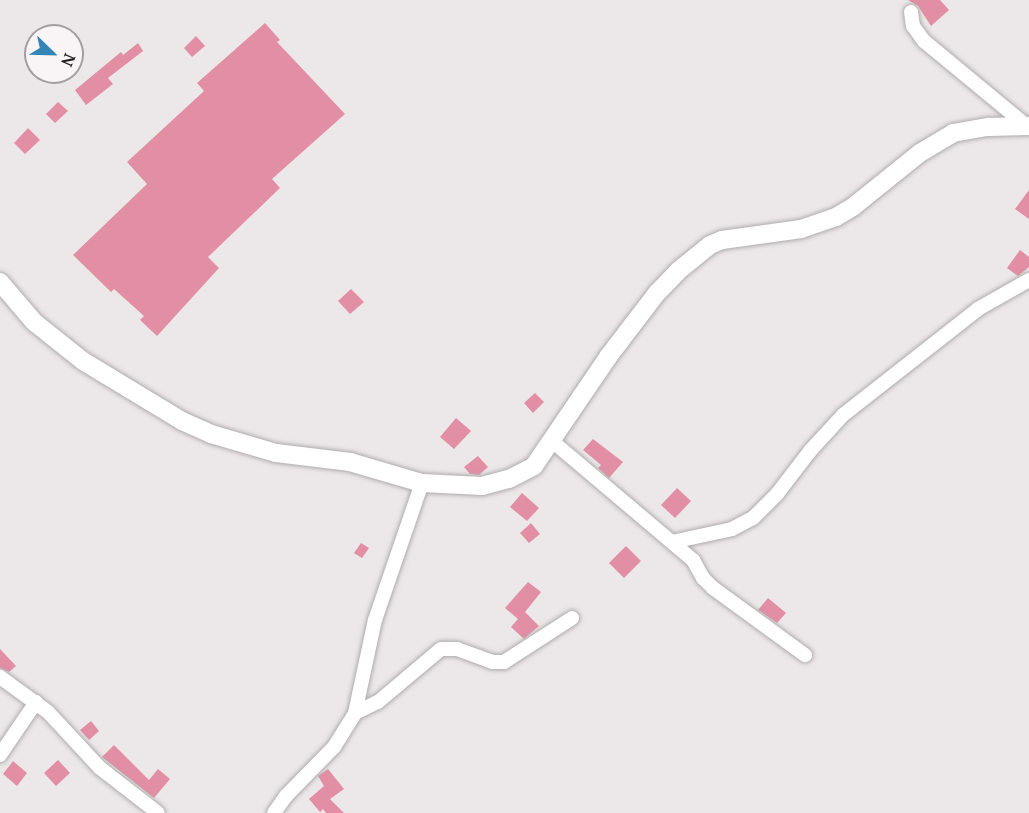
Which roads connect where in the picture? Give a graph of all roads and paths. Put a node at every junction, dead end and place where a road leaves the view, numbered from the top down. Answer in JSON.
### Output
{"nodes":[{"id":1,"x":911,"y":12,"type":"dead end"},
{"id":2,"x":1028,"y":127,"type":"edge"},
{"id":3,"x":1029,"y":280,"type":"edge"},
{"id":4,"x":0,"y":282,"type":"edge"},
{"id":5,"x":552,"y":441,"type":"junction"},
{"id":6,"x":422,"y":483,"type":"junction"},
{"id":7,"x":672,"y":542,"type":"junction"},
{"id":8,"x":572,"y":618,"type":"dead end"},
{"id":9,"x":805,"y":655,"type":"dead end"},
{"id":10,"x":0,"y":677,"type":"edge"},
{"id":11,"x":36,"y":702,"type":"junction"},
{"id":12,"x":355,"y":713,"type":"junction"},
{"id":13,"x":0,"y":755,"type":"edge"},
{"id":14,"x":158,"y":813,"type":"edge"},
{"id":15,"x":274,"y":813,"type":"edge"}],
"edges":[{"from":1,"to":2,"type":"street"},
{"from":2,"to":5,"type":"street"},
{"from":3,"to":7,"type":"street"},
{"from":4,"to":6,"type":"street"},
{"from":5,"to":6,"type":"street"},
{"from":5,"to":7,"type":"street"},
{"from":6,"to":12,"type":"street"},
{"from":7,"to":9,"type":"street"},
{"from":8,"to":12,"type":"street"},
{"from":10,"to":11,"type":"street"},
{"from":11,"to":13,"type":"street"},
{"from":11,"to":14,"type":"street"},
{"from":12,"to":15,"type":"street"}]}
